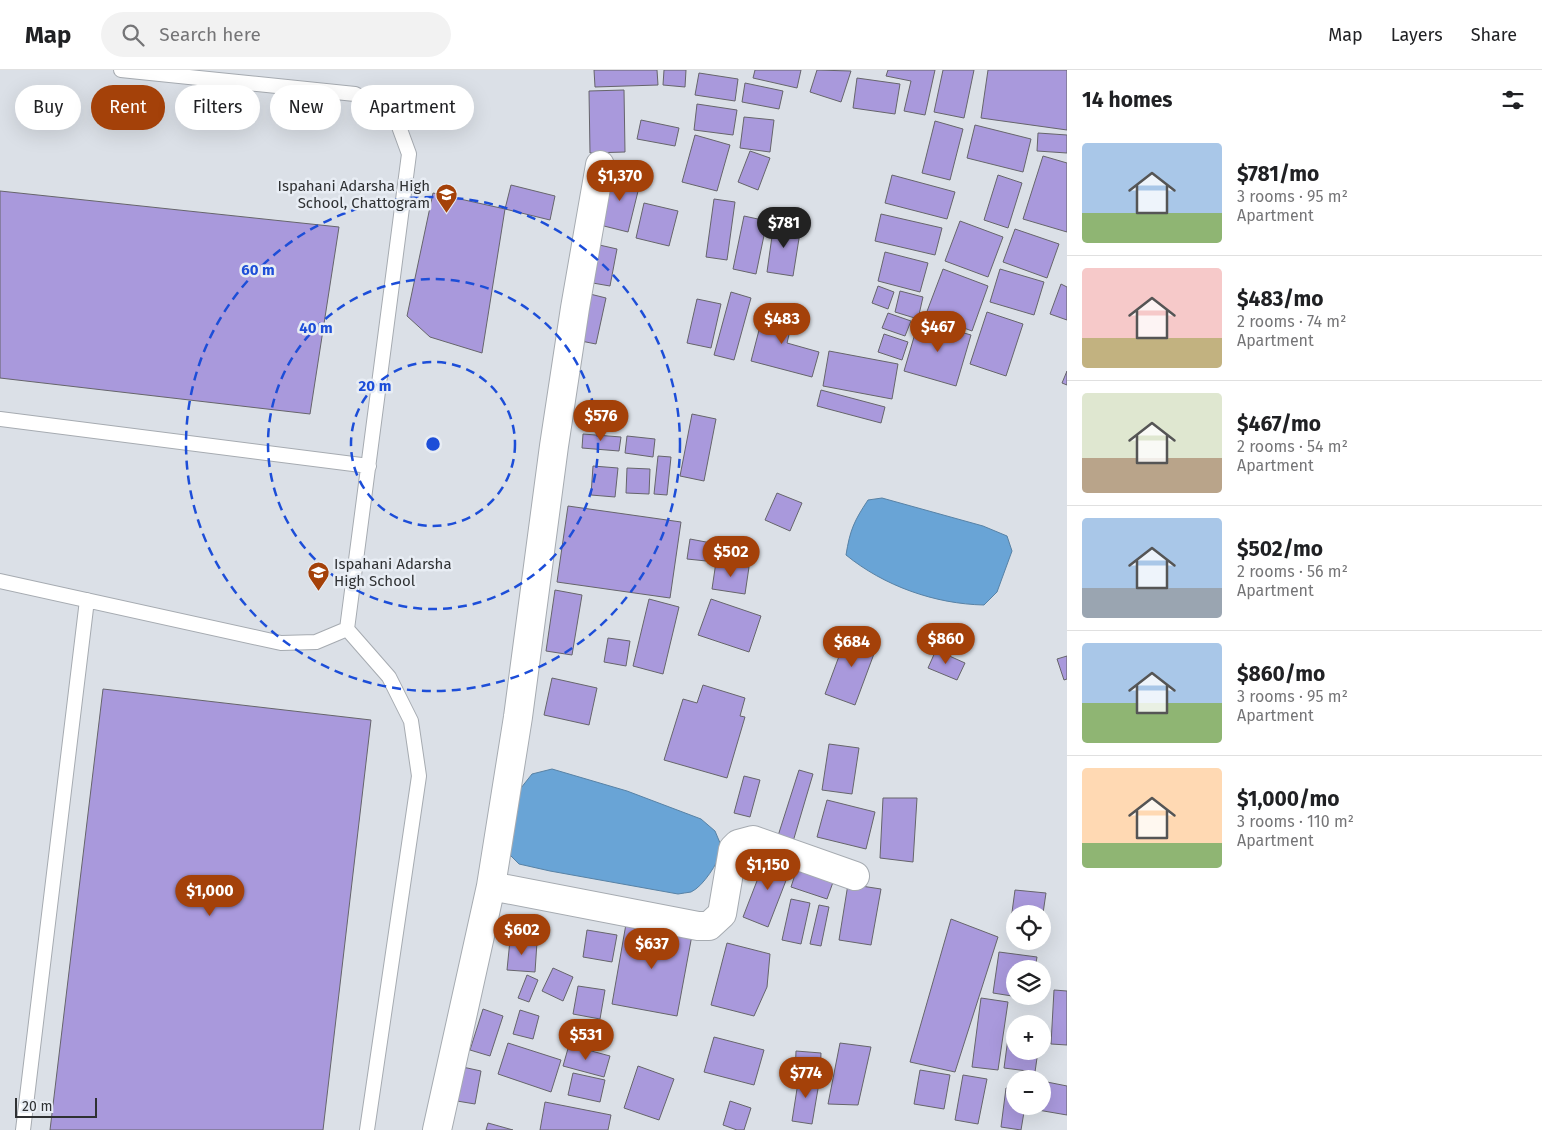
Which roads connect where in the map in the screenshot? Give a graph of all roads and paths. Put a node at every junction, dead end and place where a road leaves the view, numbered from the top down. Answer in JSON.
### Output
{"nodes":[{"id":1,"x":121,"y":70,"type":"edge"},
{"id":2,"x":600,"y":165,"type":"dead end"},
{"id":3,"x":0,"y":419,"type":"edge"},
{"id":4,"x":369,"y":466,"type":"junction"},
{"id":5,"x":0,"y":581,"type":"edge"},
{"id":6,"x":87,"y":600,"type":"junction"},
{"id":7,"x":347,"y":628,"type":"junction"},
{"id":8,"x":855,"y":876,"type":"dead end"},
{"id":9,"x":491,"y":886,"type":"junction"},
{"id":10,"x":23,"y":1130,"type":"edge"},
{"id":11,"x":367,"y":1130,"type":"edge"},
{"id":12,"x":438,"y":1130,"type":"edge"}],
"edges":[{"from":1,"to":4,"type":"lane"},
{"from":2,"to":9,"type":"street"},
{"from":3,"to":4,"type":"lane"},
{"from":4,"to":7,"type":"lane"},
{"from":5,"to":6,"type":"lane"},
{"from":6,"to":7,"type":"lane"},
{"from":6,"to":10,"type":"lane"},
{"from":7,"to":11,"type":"lane"},
{"from":8,"to":9,"type":"street"},
{"from":9,"to":12,"type":"street"}]}
